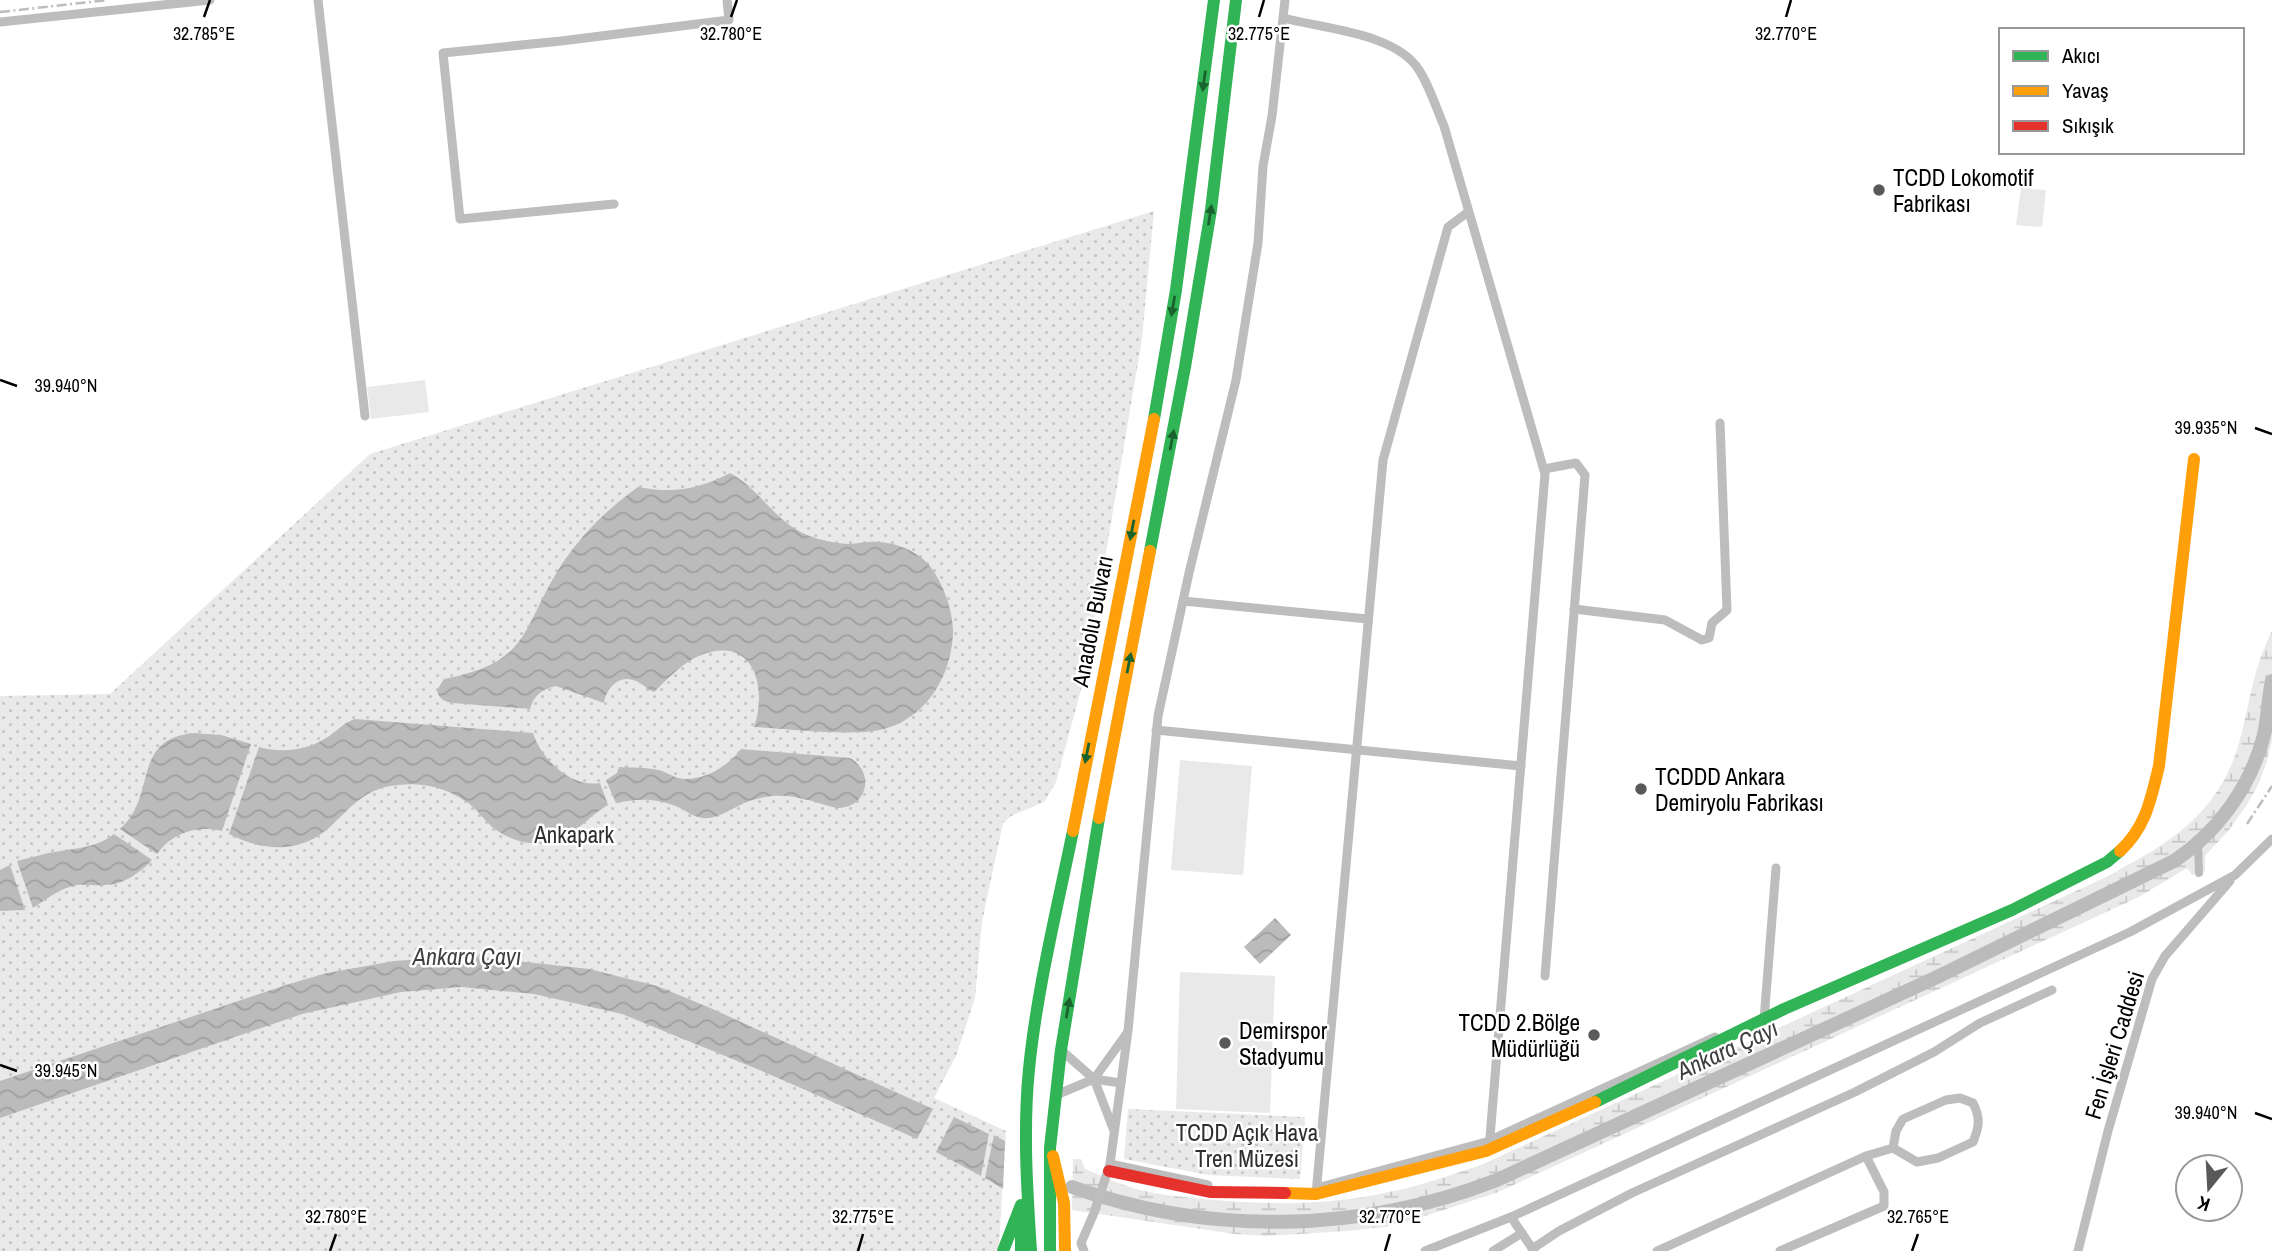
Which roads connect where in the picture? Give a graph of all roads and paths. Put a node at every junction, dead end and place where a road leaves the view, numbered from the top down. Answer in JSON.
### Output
{"nodes":[{"id":1,"x":210,"y":0,"type":"edge"},
{"id":2,"x":318,"y":0,"type":"edge"},
{"id":3,"x":727,"y":0,"type":"edge"},
{"id":4,"x":1236,"y":0,"type":"edge"},
{"id":5,"x":1285,"y":0,"type":"edge"},
{"id":6,"x":1214,"y":7,"type":"edge"},
{"id":7,"x":1284,"y":18,"type":"junction"},
{"id":8,"x":0,"y":22,"type":"edge"},
{"id":9,"x":614,"y":204,"type":"dead end"},
{"id":10,"x":1468,"y":212,"type":"junction"},
{"id":11,"x":365,"y":416,"type":"dead end"},
{"id":12,"x":1720,"y":423,"type":"dead end"},
{"id":13,"x":2194,"y":458,"type":"dead end"},
{"id":14,"x":1544,"y":470,"type":"junction"},
{"id":15,"x":1183,"y":601,"type":"junction"},
{"id":16,"x":1574,"y":609,"type":"junction"},
{"id":17,"x":1368,"y":619,"type":"junction"},
{"id":18,"x":1156,"y":730,"type":"junction"},
{"id":19,"x":1356,"y":750,"type":"junction"},
{"id":20,"x":1521,"y":766,"type":"junction"},
{"id":21,"x":2272,"y":839,"type":"edge"},
{"id":22,"x":1776,"y":868,"type":"dead end"},
{"id":23,"x":2235,"y":875,"type":"junction"},
{"id":24,"x":1545,"y":976,"type":"dead end"},
{"id":25,"x":2052,"y":990,"type":"dead end"},
{"id":26,"x":1764,"y":1017,"type":"junction"},
{"id":27,"x":1128,"y":1031,"type":"junction"},
{"id":28,"x":1060,"y":1050,"type":"junction"},
{"id":29,"x":1094,"y":1079,"type":"junction"},
{"id":30,"x":1121,"y":1083,"type":"junction"},
{"id":31,"x":1056,"y":1095,"type":"junction"},
{"id":32,"x":1114,"y":1132,"type":"junction"},
{"id":33,"x":1490,"y":1145,"type":"junction"},
{"id":34,"x":1050,"y":1148,"type":"junction"},
{"id":35,"x":1893,"y":1148,"type":"junction"},
{"id":36,"x":1866,"y":1156,"type":"junction"},
{"id":37,"x":1108,"y":1171,"type":"junction"},
{"id":38,"x":1315,"y":1191,"type":"junction"},
{"id":39,"x":1025,"y":1206,"type":"junction"},
{"id":40,"x":1511,"y":1217,"type":"junction"},
{"id":41,"x":1522,"y":1233,"type":"junction"},
{"id":42,"x":1810,"y":1238,"type":"junction"},
{"id":43,"x":1533,"y":1250,"type":"edge"},
{"id":44,"x":1003,"y":1251,"type":"edge"},
{"id":45,"x":1021,"y":1251,"type":"edge"},
{"id":46,"x":1031,"y":1251,"type":"edge"},
{"id":47,"x":1050,"y":1251,"type":"edge"},
{"id":48,"x":1065,"y":1251,"type":"edge"},
{"id":49,"x":1084,"y":1251,"type":"edge"},
{"id":50,"x":1425,"y":1251,"type":"edge"},
{"id":51,"x":1493,"y":1251,"type":"edge"},
{"id":52,"x":1657,"y":1251,"type":"edge"},
{"id":53,"x":1780,"y":1251,"type":"edge"},
{"id":54,"x":1810,"y":1251,"type":"edge"},
{"id":55,"x":2078,"y":1251,"type":"edge"}],
"edges":[{"from":1,"to":8,"type":"street"},
{"from":2,"to":11,"type":"street"},
{"from":3,"to":9,"type":"street"},
{"from":28,"to":4,"type":"main road","name":"Anadolu Bulvarı","one_way":true},
{"from":5,"to":7,"type":"street"},
{"from":6,"to":39,"type":"main road","name":"Anadolu Bulvarı","one_way":true},
{"from":7,"to":10,"type":"street"},
{"from":7,"to":15,"type":"street"},
{"from":10,"to":14,"type":"street"},
{"from":10,"to":17,"type":"street"},
{"from":12,"to":16,"type":"street"},
{"from":13,"to":26,"type":"main road"},
{"from":14,"to":16,"type":"street"},
{"from":14,"to":20,"type":"street"},
{"from":15,"to":17,"type":"street"},
{"from":15,"to":18,"type":"street"},
{"from":16,"to":24,"type":"street"},
{"from":17,"to":19,"type":"street"},
{"from":18,"to":19,"type":"street"},
{"from":18,"to":27,"type":"street"},
{"from":19,"to":20,"type":"street"},
{"from":19,"to":38,"type":"street"},
{"from":20,"to":33,"type":"street"},
{"from":21,"to":23,"type":"street"},
{"from":22,"to":26,"type":"street"},
{"from":23,"to":40,"type":"street"},
{"from":23,"to":55,"type":"street","name":"Fen İşleri Caddesi"},
{"from":25,"to":43,"type":"street"},
{"from":26,"to":33,"type":"main road"},
{"from":27,"to":29,"type":"street"},
{"from":27,"to":30,"type":"street"},
{"from":28,"to":29,"type":"street"},
{"from":28,"to":31,"type":"main road","name":"Anadolu Bulvarı"},
{"from":29,"to":30,"type":"street"},
{"from":29,"to":31,"type":"street"},
{"from":29,"to":32,"type":"street"},
{"from":30,"to":32,"type":"street"},
{"from":31,"to":34,"type":"main road","name":"Anadolu Bulvarı"},
{"from":32,"to":37,"type":"street"},
{"from":33,"to":38,"type":"main road"},
{"from":34,"to":47,"type":"main road","name":"Anadolu Bulvarı"},
{"from":34,"to":48,"type":"main road"},
{"from":35,"to":35,"type":"street"},
{"from":35,"to":36,"type":"street"},
{"from":36,"to":42,"type":"street"},
{"from":36,"to":52,"type":"street"},
{"from":37,"to":38,"type":"main road"},
{"from":37,"to":49,"type":"street"},
{"from":39,"to":44,"type":"main road"},
{"from":39,"to":45,"type":"main road"},
{"from":39,"to":46,"type":"main road"},
{"from":40,"to":41,"type":"street"},
{"from":40,"to":50,"type":"street"},
{"from":41,"to":43,"type":"street"},
{"from":41,"to":51,"type":"street"},
{"from":42,"to":53,"type":"street"},
{"from":42,"to":54,"type":"street"}]}
